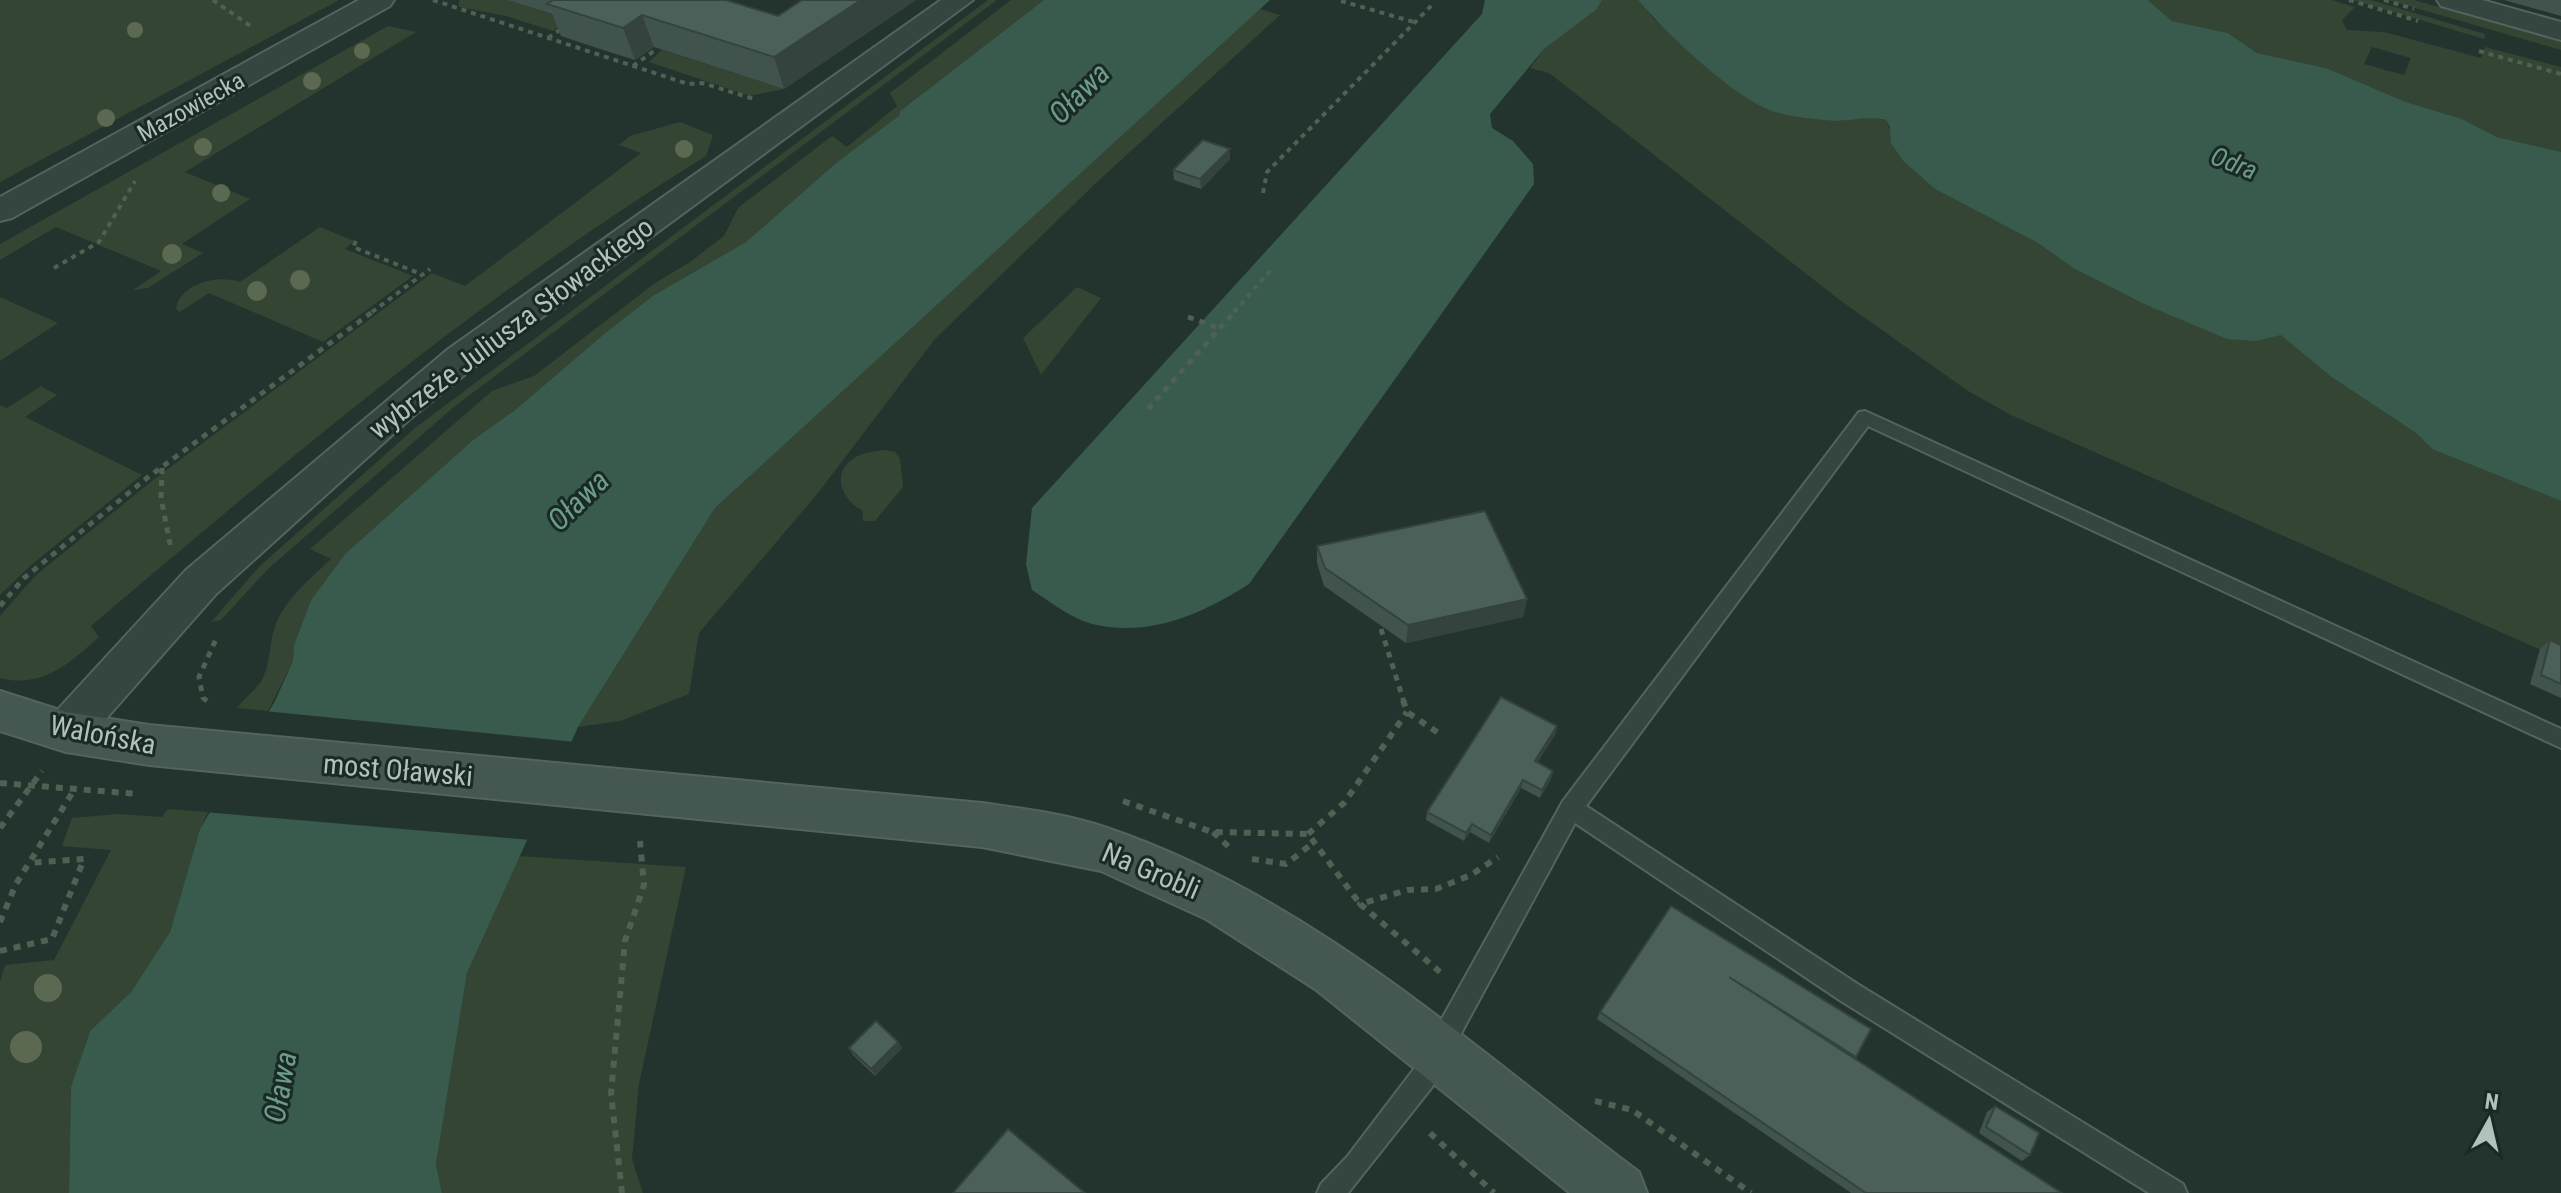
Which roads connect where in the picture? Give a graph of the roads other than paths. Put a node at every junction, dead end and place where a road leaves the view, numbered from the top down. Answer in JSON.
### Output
{"nodes":[{"id":1,"x":380,"y":0,"type":"edge"},
{"id":2,"x":959,"y":0,"type":"edge"},
{"id":3,"x":2451,"y":0,"type":"edge"},
{"id":4,"x":2561,"y":31,"type":"edge"},
{"id":5,"x":0,"y":211,"type":"edge"},
{"id":6,"x":0,"y":711,"type":"edge"},
{"id":7,"x":2561,"y":739,"type":"edge"},
{"id":8,"x":55,"y":750,"type":"junction"},
{"id":9,"x":207,"y":752,"type":"joint"},
{"id":10,"x":589,"y":788,"type":"joint"},
{"id":11,"x":1571,"y":808,"type":"junction"},
{"id":12,"x":1440,"y":1050,"type":"junction"},
{"id":13,"x":1330,"y":1193,"type":"edge"},
{"id":14,"x":1618,"y":1193,"type":"edge"},
{"id":15,"x":2174,"y":1193,"type":"edge"}],
"edges":[{"from":1,"to":5,"type":"street","name":"Mazowiecka"},
{"from":2,"to":8,"type":"street","name":"wybrzeże Juliusza Słowackiego"},
{"from":3,"to":4,"type":"street"},
{"from":6,"to":8,"type":"street","name":"Walońska"},
{"from":7,"to":11,"type":"lane"},
{"from":8,"to":9,"type":"street","name":"Walońska"},
{"from":9,"to":10,"type":"street","name":"most Oławski"},
{"from":10,"to":12,"type":"street","name":"Na Grobli"},
{"from":11,"to":12,"type":"lane"},
{"from":11,"to":15,"type":"lane"},
{"from":12,"to":13,"type":"lane"},
{"from":12,"to":14,"type":"street","name":"Na Grobli"}]}
